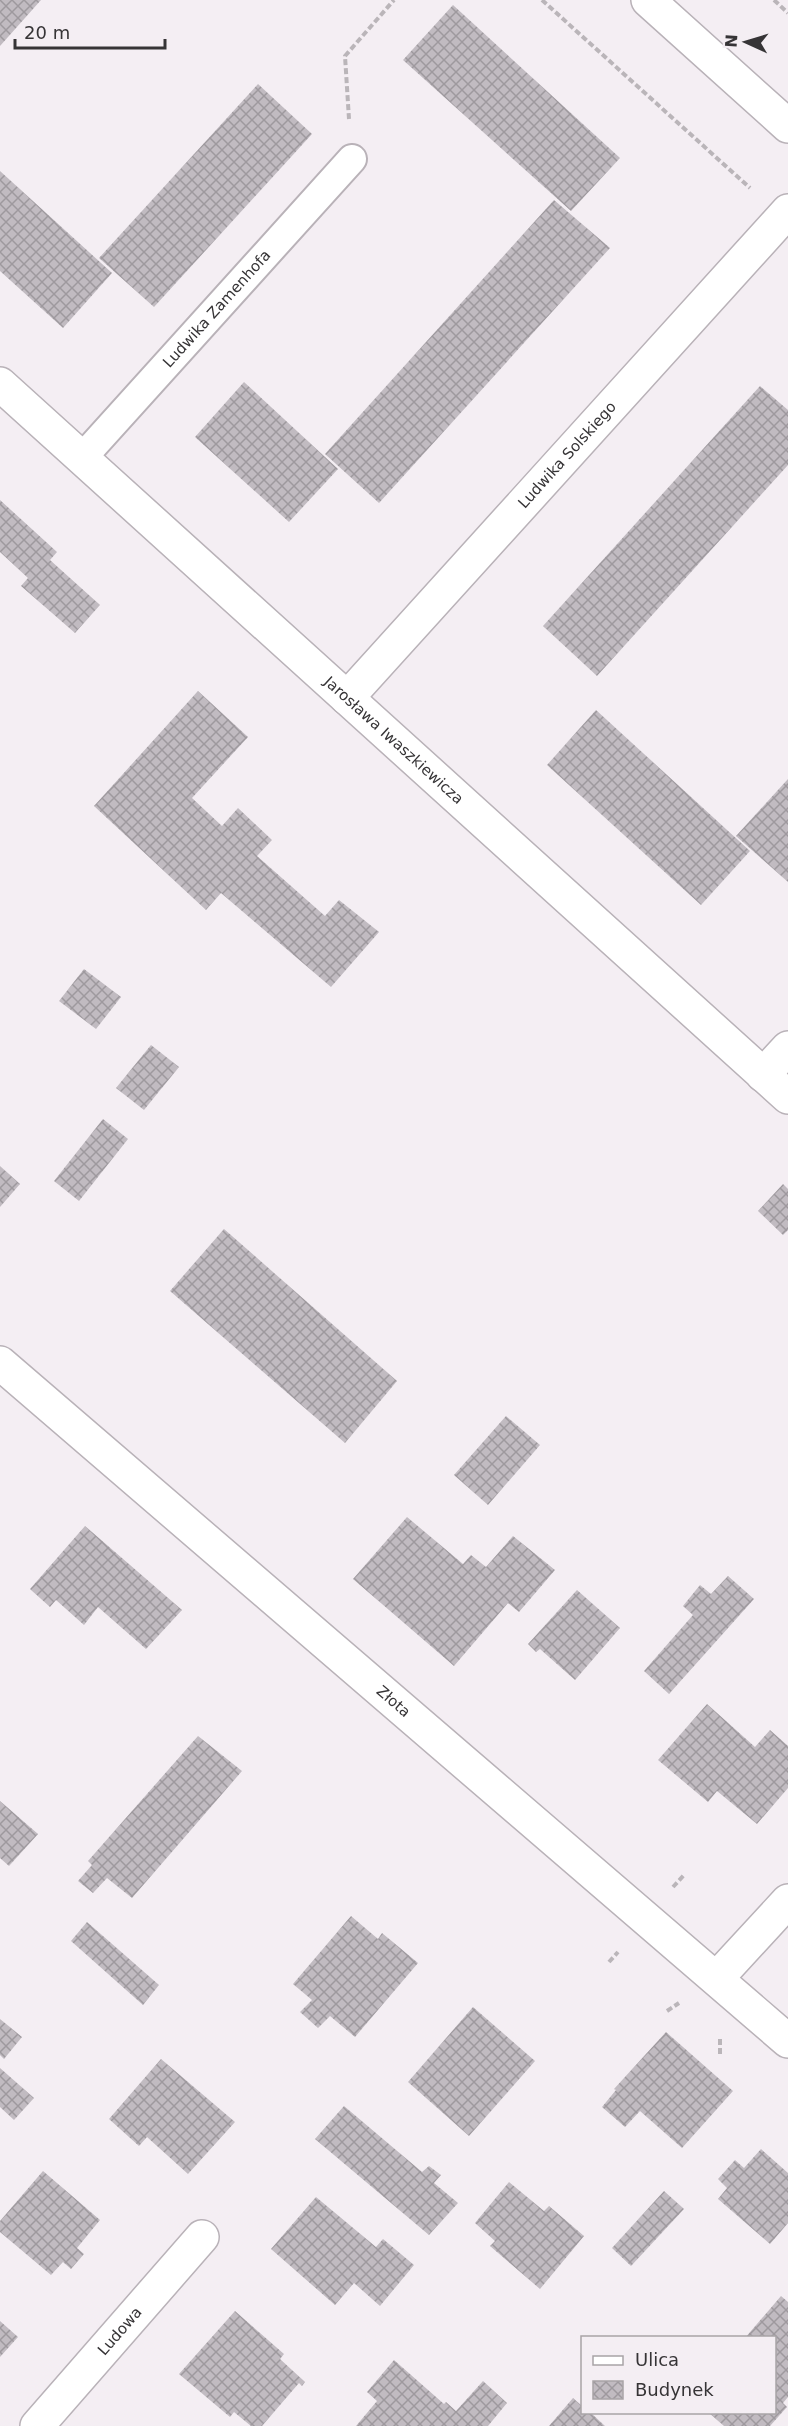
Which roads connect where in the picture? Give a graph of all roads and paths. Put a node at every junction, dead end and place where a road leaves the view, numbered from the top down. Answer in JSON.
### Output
{"nodes":[{"id":1,"x":394,"y":0,"type":"edge"},
{"id":2,"x":542,"y":0,"type":"edge"},
{"id":3,"x":648,"y":0,"type":"edge"},
{"id":4,"x":774,"y":0,"type":"edge"},
{"id":5,"x":788,"y":13,"type":"edge"},
{"id":6,"x":788,"y":126,"type":"edge"},
{"id":7,"x":352,"y":159,"type":"joint"},
{"id":8,"x":785,"y":214,"type":"edge"},
{"id":9,"x":0,"y":384,"type":"edge"},
{"id":10,"x":82,"y":458,"type":"junction"},
{"id":11,"x":348,"y":698,"type":"junction"},
{"id":12,"x":788,"y":1048,"type":"edge"},
{"id":13,"x":763,"y":1075,"type":"junction"},
{"id":14,"x":788,"y":1097,"type":"edge"},
{"id":15,"x":0,"y":1363,"type":"edge"},
{"id":16,"x":788,"y":1901,"type":"edge"},
{"id":17,"x":717,"y":1978,"type":"junction"},
{"id":18,"x":788,"y":2041,"type":"edge"},
{"id":19,"x":202,"y":2237,"type":"dead end"},
{"id":20,"x":37,"y":2426,"type":"edge"}],
"edges":[{"from":1,"to":7,"type":"path"},
{"from":2,"to":8,"type":"path"},
{"from":3,"to":6,"type":"street"},
{"from":4,"to":5,"type":"path"},
{"from":7,"to":10,"type":"lane","name":"Ludwika Zamenhofa"},
{"from":8,"to":11,"type":"street","name":"Ludwika Solskiego"},
{"from":9,"to":10,"type":"street","name":"Jarosława Iwaszkiewicza"},
{"from":10,"to":11,"type":"street","name":"Jarosława Iwaszkiewicza"},
{"from":11,"to":13,"type":"street","name":"Jarosława Iwaszkiewicza"},
{"from":12,"to":13,"type":"street"},
{"from":13,"to":14,"type":"street","name":"Jarosława Iwaszkiewicza"},
{"from":15,"to":17,"type":"street","name":"Złota"},
{"from":16,"to":17,"type":"street"},
{"from":17,"to":18,"type":"street","name":"Złota"},
{"from":19,"to":20,"type":"street","name":"Ludowa"}]}
